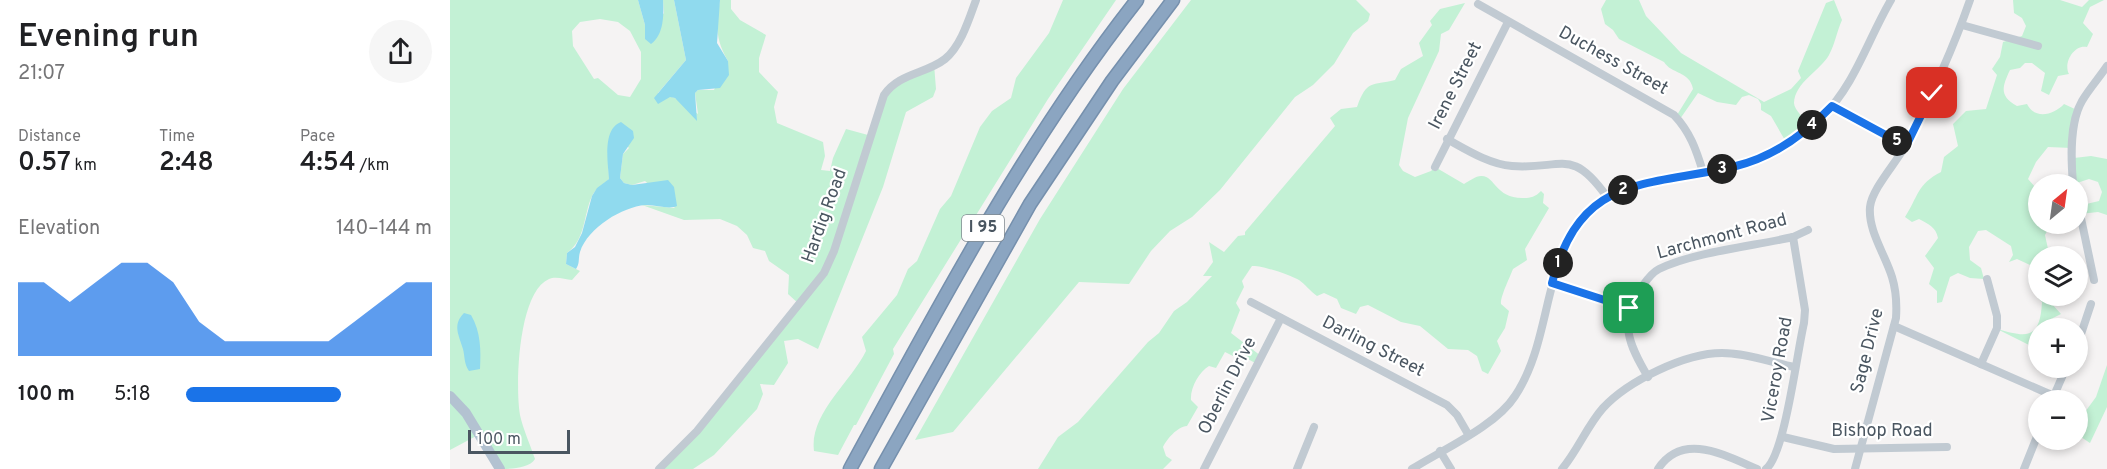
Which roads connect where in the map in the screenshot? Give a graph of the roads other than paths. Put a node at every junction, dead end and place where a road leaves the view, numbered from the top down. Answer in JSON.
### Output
{"nodes":[{"id":1,"x":976,"y":0,"type":"edge"},
{"id":2,"x":1129,"y":0,"type":"edge"},
{"id":3,"x":1137,"y":0,"type":"edge"},
{"id":4,"x":1173,"y":0,"type":"edge"},
{"id":5,"x":1891,"y":0,"type":"edge"},
{"id":6,"x":1970,"y":0,"type":"edge"},
{"id":7,"x":1478,"y":4,"type":"dead end"},
{"id":8,"x":1508,"y":22,"type":"junction"},
{"id":9,"x":1962,"y":25,"type":"junction"},
{"id":10,"x":2038,"y":46,"type":"dead end"},
{"id":11,"x":1090,"y":62,"type":"junction"},
{"id":12,"x":2107,"y":66,"type":"edge"},
{"id":13,"x":1832,"y":106,"type":"junction"},
{"id":14,"x":1447,"y":139,"type":"junction"},
{"id":15,"x":1906,"y":146,"type":"junction"},
{"id":16,"x":1435,"y":167,"type":"dead end"},
{"id":17,"x":1703,"y":172,"type":"junction"},
{"id":18,"x":2073,"y":174,"type":"edge"},
{"id":19,"x":1607,"y":197,"type":"junction"},
{"id":20,"x":1808,"y":230,"type":"dead end"},
{"id":21,"x":2084,"y":234,"type":"edge"},
{"id":22,"x":1793,"y":237,"type":"junction"},
{"id":23,"x":1987,"y":279,"type":"dead end"},
{"id":24,"x":2094,"y":280,"type":"dead end"},
{"id":25,"x":1552,"y":283,"type":"junction"},
{"id":26,"x":1251,"y":302,"type":"dead end"},
{"id":27,"x":2091,"y":304,"type":"dead end"},
{"id":28,"x":1629,"y":308,"type":"junction"},
{"id":29,"x":1281,"y":318,"type":"junction"},
{"id":30,"x":2086,"y":318,"type":"edge"},
{"id":31,"x":1894,"y":326,"type":"junction"},
{"id":32,"x":1981,"y":364,"type":"junction"},
{"id":33,"x":1794,"y":367,"type":"junction"},
{"id":34,"x":1648,"y":377,"type":"junction"},
{"id":35,"x":2036,"y":390,"type":"edge"},
{"id":36,"x":450,"y":396,"type":"edge"},
{"id":37,"x":1314,"y":427,"type":"dead end"},
{"id":38,"x":1468,"y":434,"type":"junction"},
{"id":39,"x":1783,"y":437,"type":"junction"},
{"id":40,"x":1947,"y":447,"type":"dead end"},
{"id":41,"x":1860,"y":448,"type":"junction"},
{"id":42,"x":2032,"y":450,"type":"edge"},
{"id":43,"x":1440,"y":451,"type":"junction"},
{"id":44,"x":501,"y":469,"type":"edge"},
{"id":45,"x":659,"y":469,"type":"edge"},
{"id":46,"x":850,"y":469,"type":"edge"},
{"id":47,"x":882,"y":469,"type":"edge"},
{"id":48,"x":1204,"y":469,"type":"edge"},
{"id":49,"x":1297,"y":469,"type":"edge"},
{"id":50,"x":1412,"y":469,"type":"edge"},
{"id":51,"x":1451,"y":469,"type":"edge"},
{"id":52,"x":1562,"y":469,"type":"edge"},
{"id":53,"x":1658,"y":469,"type":"edge"},
{"id":54,"x":1757,"y":469,"type":"edge"},
{"id":55,"x":1766,"y":469,"type":"edge"},
{"id":56,"x":1855,"y":469,"type":"edge"},
{"id":57,"x":2024,"y":469,"type":"edge"}],
"edges":[{"from":1,"to":45,"type":"street","name":"Hardig Road"},
{"from":2,"to":11,"type":"highway"},
{"from":3,"to":11,"type":"highway","number":"I 95"},
{"from":4,"to":47,"type":"highway","number":"I 95"},
{"from":5,"to":13,"type":"street"},
{"from":6,"to":9,"type":"street"},
{"from":7,"to":8,"type":"street","name":"Duchess Street"},
{"from":8,"to":14,"type":"street","name":"Irene Street"},
{"from":8,"to":17,"type":"street","name":"Duchess Street"},
{"from":9,"to":10,"type":"street"},
{"from":9,"to":15,"type":"street"},
{"from":11,"to":46,"type":"highway","number":"I 95"},
{"from":12,"to":18,"type":"street"},
{"from":13,"to":15,"type":"street"},
{"from":13,"to":17,"type":"street"},
{"from":14,"to":16,"type":"street","name":"Irene Street"},
{"from":14,"to":19,"type":"street"},
{"from":15,"to":31,"type":"street","name":"Sage Drive"},
{"from":17,"to":19,"type":"street"},
{"from":19,"to":25,"type":"street"},
{"from":20,"to":22,"type":"street","name":"Larchmont Road"},
{"from":21,"to":24,"type":"street"},
{"from":22,"to":28,"type":"street","name":"Larchmont Road"},
{"from":22,"to":33,"type":"street","name":"Viceroy Road"},
{"from":23,"to":32,"type":"street"},
{"from":25,"to":28,"type":"street"},
{"from":25,"to":38,"type":"street"},
{"from":26,"to":29,"type":"street","name":"Darling Street"},
{"from":27,"to":30,"type":"street"},
{"from":28,"to":34,"type":"street"},
{"from":29,"to":38,"type":"street","name":"Darling Street"},
{"from":29,"to":48,"type":"street","name":"Oberlin Drive"},
{"from":31,"to":32,"type":"street"},
{"from":31,"to":41,"type":"street","name":"Sage Drive"},
{"from":32,"to":35,"type":"street"},
{"from":33,"to":34,"type":"street"},
{"from":33,"to":39,"type":"street","name":"Viceroy Road"},
{"from":34,"to":52,"type":"street"},
{"from":36,"to":44,"type":"main road"},
{"from":37,"to":49,"type":"street"},
{"from":38,"to":43,"type":"street"},
{"from":39,"to":41,"type":"street","name":"Bishop Road"},
{"from":39,"to":55,"type":"street","name":"Viceroy Road"},
{"from":40,"to":41,"type":"street","name":"Bishop Road"},
{"from":41,"to":56,"type":"street","name":"Sage Drive"},
{"from":42,"to":57,"type":"street"},
{"from":43,"to":50,"type":"street"},
{"from":43,"to":51,"type":"street"},
{"from":53,"to":54,"type":"street"}]}
